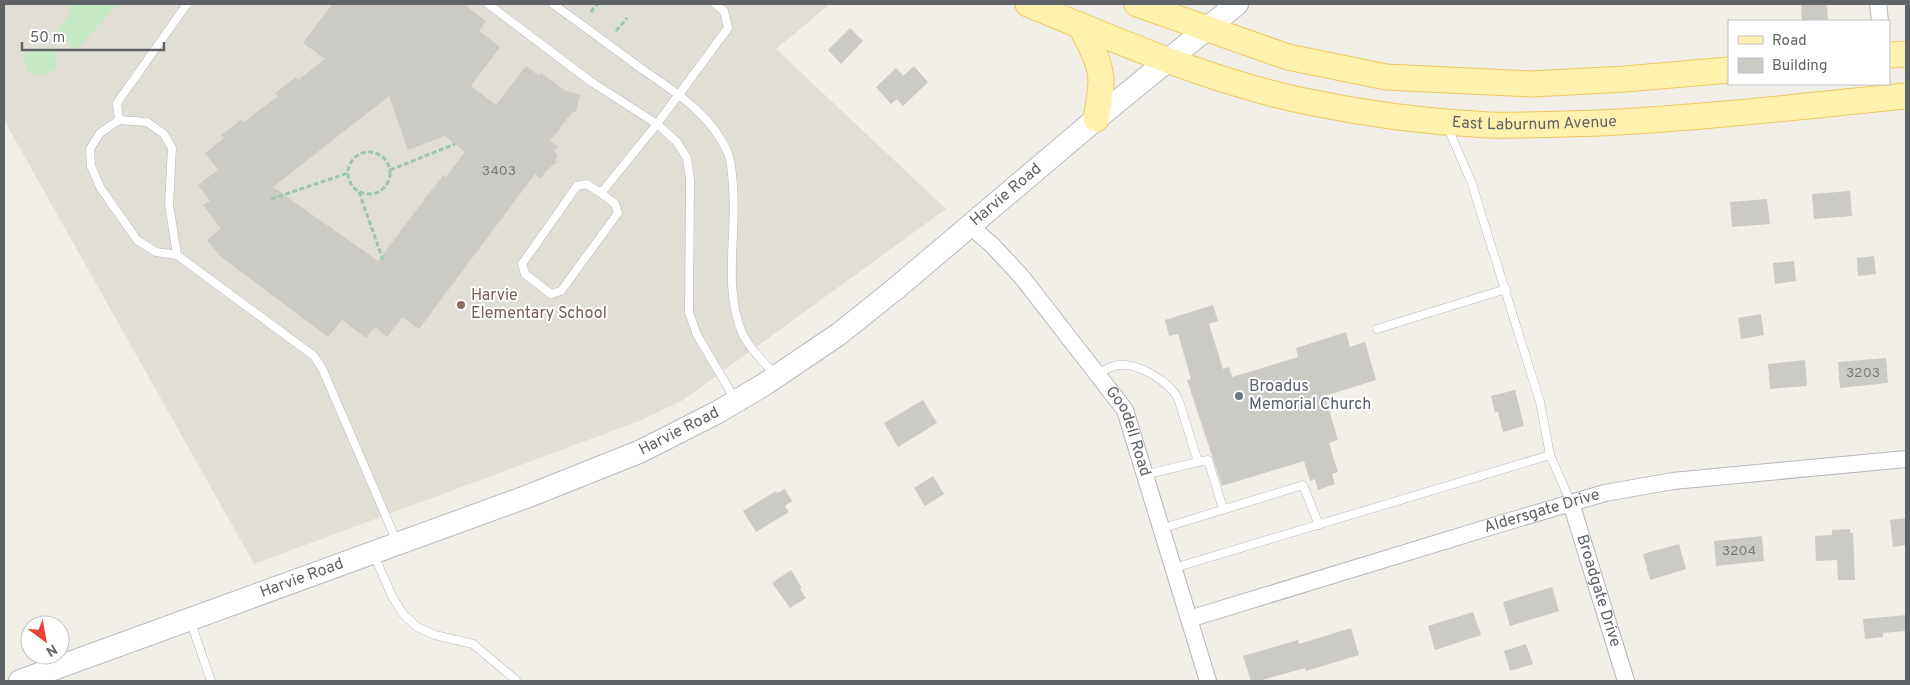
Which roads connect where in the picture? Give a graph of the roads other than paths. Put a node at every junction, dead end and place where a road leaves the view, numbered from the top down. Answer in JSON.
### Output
{"nodes":[{"id":1,"x":188,"y":4,"type":"edge"},
{"id":2,"x":554,"y":4,"type":"edge"},
{"id":3,"x":715,"y":4,"type":"edge"},
{"id":4,"x":1028,"y":4,"type":"edge"},
{"id":5,"x":1137,"y":4,"type":"edge"},
{"id":6,"x":1237,"y":4,"type":"edge"},
{"id":7,"x":1878,"y":4,"type":"edge"},
{"id":8,"x":494,"y":5,"type":"edge"},
{"id":9,"x":1880,"y":20,"type":"edge"},
{"id":10,"x":1080,"y":25,"type":"junction"},
{"id":11,"x":1206,"y":28,"type":"junction"},
{"id":12,"x":1906,"y":54,"type":"edge"},
{"id":13,"x":1890,"y":55,"type":"edge"},
{"id":14,"x":1169,"y":60,"type":"junction"},
{"id":15,"x":1728,"y":70,"type":"edge"},
{"id":16,"x":1893,"y":93,"type":"edge"},
{"id":17,"x":678,"y":96,"type":"junction"},
{"id":18,"x":1096,"y":119,"type":"junction"},
{"id":19,"x":119,"y":120,"type":"junction"},
{"id":20,"x":1445,"y":122,"type":"junction"},
{"id":21,"x":657,"y":124,"type":"junction"},
{"id":22,"x":602,"y":193,"type":"junction"},
{"id":23,"x":970,"y":226,"type":"junction"},
{"id":24,"x":177,"y":255,"type":"junction"},
{"id":25,"x":1506,"y":289,"type":"junction"},
{"id":26,"x":1377,"y":329,"type":"dead end"},
{"id":27,"x":1096,"y":374,"type":"junction"},
{"id":28,"x":776,"y":377,"type":"junction"},
{"id":29,"x":736,"y":401,"type":"junction"},
{"id":30,"x":1550,"y":455,"type":"junction"},
{"id":31,"x":1906,"y":459,"type":"edge"},
{"id":32,"x":1198,"y":462,"type":"junction"},
{"id":33,"x":1144,"y":474,"type":"junction"},
{"id":34,"x":1571,"y":503,"type":"junction"},
{"id":35,"x":1223,"y":510,"type":"junction"},
{"id":36,"x":1319,"y":524,"type":"junction"},
{"id":37,"x":1160,"y":529,"type":"junction"},
{"id":38,"x":398,"y":544,"type":"junction"},
{"id":39,"x":373,"y":553,"type":"junction"},
{"id":40,"x":1174,"y":568,"type":"junction"},
{"id":41,"x":190,"y":618,"type":"junction"},
{"id":42,"x":1189,"y":619,"type":"junction"},
{"id":43,"x":20,"y":681,"type":"edge"},
{"id":44,"x":211,"y":681,"type":"edge"},
{"id":45,"x":517,"y":681,"type":"edge"},
{"id":46,"x":1208,"y":681,"type":"edge"},
{"id":47,"x":1626,"y":681,"type":"edge"}],
"edges":[{"from":1,"to":19,"type":"lane"},
{"from":2,"to":17,"type":"lane"},
{"from":3,"to":17,"type":"lane"},
{"from":4,"to":10,"type":"main road","name":"East Laburnum Avenue"},
{"from":5,"to":11,"type":"main road"},
{"from":6,"to":11,"type":"street","name":"Harvie Road"},
{"from":7,"to":9,"type":"street"},
{"from":8,"to":21,"type":"lane"},
{"from":10,"to":14,"type":"main road","name":"East Laburnum Avenue"},
{"from":10,"to":18,"type":"main road"},
{"from":11,"to":14,"type":"street","name":"Harvie Road"},
{"from":11,"to":15,"type":"main road"},
{"from":12,"to":13,"type":"main road"},
{"from":14,"to":18,"type":"street","name":"Harvie Road"},
{"from":14,"to":20,"type":"main road","name":"East Laburnum Avenue"},
{"from":16,"to":20,"type":"main road","name":"East Laburnum Avenue"},
{"from":17,"to":21,"type":"lane"},
{"from":17,"to":28,"type":"lane"},
{"from":18,"to":23,"type":"street","name":"Harvie Road"},
{"from":19,"to":24,"type":"lane"},
{"from":19,"to":24,"type":"lane"},
{"from":20,"to":25,"type":"lane"},
{"from":21,"to":22,"type":"lane"},
{"from":21,"to":29,"type":"lane"},
{"from":22,"to":22,"type":"lane"},
{"from":23,"to":27,"type":"street","name":"Goodell Road"},
{"from":23,"to":28,"type":"street","name":"Harvie Road"},
{"from":24,"to":38,"type":"lane"},
{"from":25,"to":26,"type":"lane"},
{"from":25,"to":30,"type":"lane"},
{"from":27,"to":32,"type":"lane"},
{"from":27,"to":33,"type":"street","name":"Goodell Road"},
{"from":28,"to":29,"type":"street","name":"Harvie Road"},
{"from":29,"to":38,"type":"street","name":"Harvie Road"},
{"from":30,"to":34,"type":"lane"},
{"from":30,"to":36,"type":"lane"},
{"from":31,"to":34,"type":"street","name":"Aldersgate Drive"},
{"from":32,"to":33,"type":"lane"},
{"from":32,"to":35,"type":"lane"},
{"from":33,"to":37,"type":"street","name":"Goodell Road"},
{"from":34,"to":42,"type":"street","name":"Aldersgate Drive"},
{"from":34,"to":47,"type":"street","name":"Broadgate Drive"},
{"from":35,"to":36,"type":"lane"},
{"from":35,"to":37,"type":"lane"},
{"from":36,"to":40,"type":"lane"},
{"from":37,"to":40,"type":"street","name":"Goodell Road"},
{"from":38,"to":39,"type":"street","name":"Harvie Road"},
{"from":39,"to":41,"type":"street","name":"Harvie Road"},
{"from":39,"to":45,"type":"lane"},
{"from":40,"to":42,"type":"street","name":"Goodell Road"},
{"from":41,"to":43,"type":"street","name":"Harvie Road"},
{"from":41,"to":44,"type":"lane"},
{"from":42,"to":46,"type":"street","name":"Goodell Road"}]}
